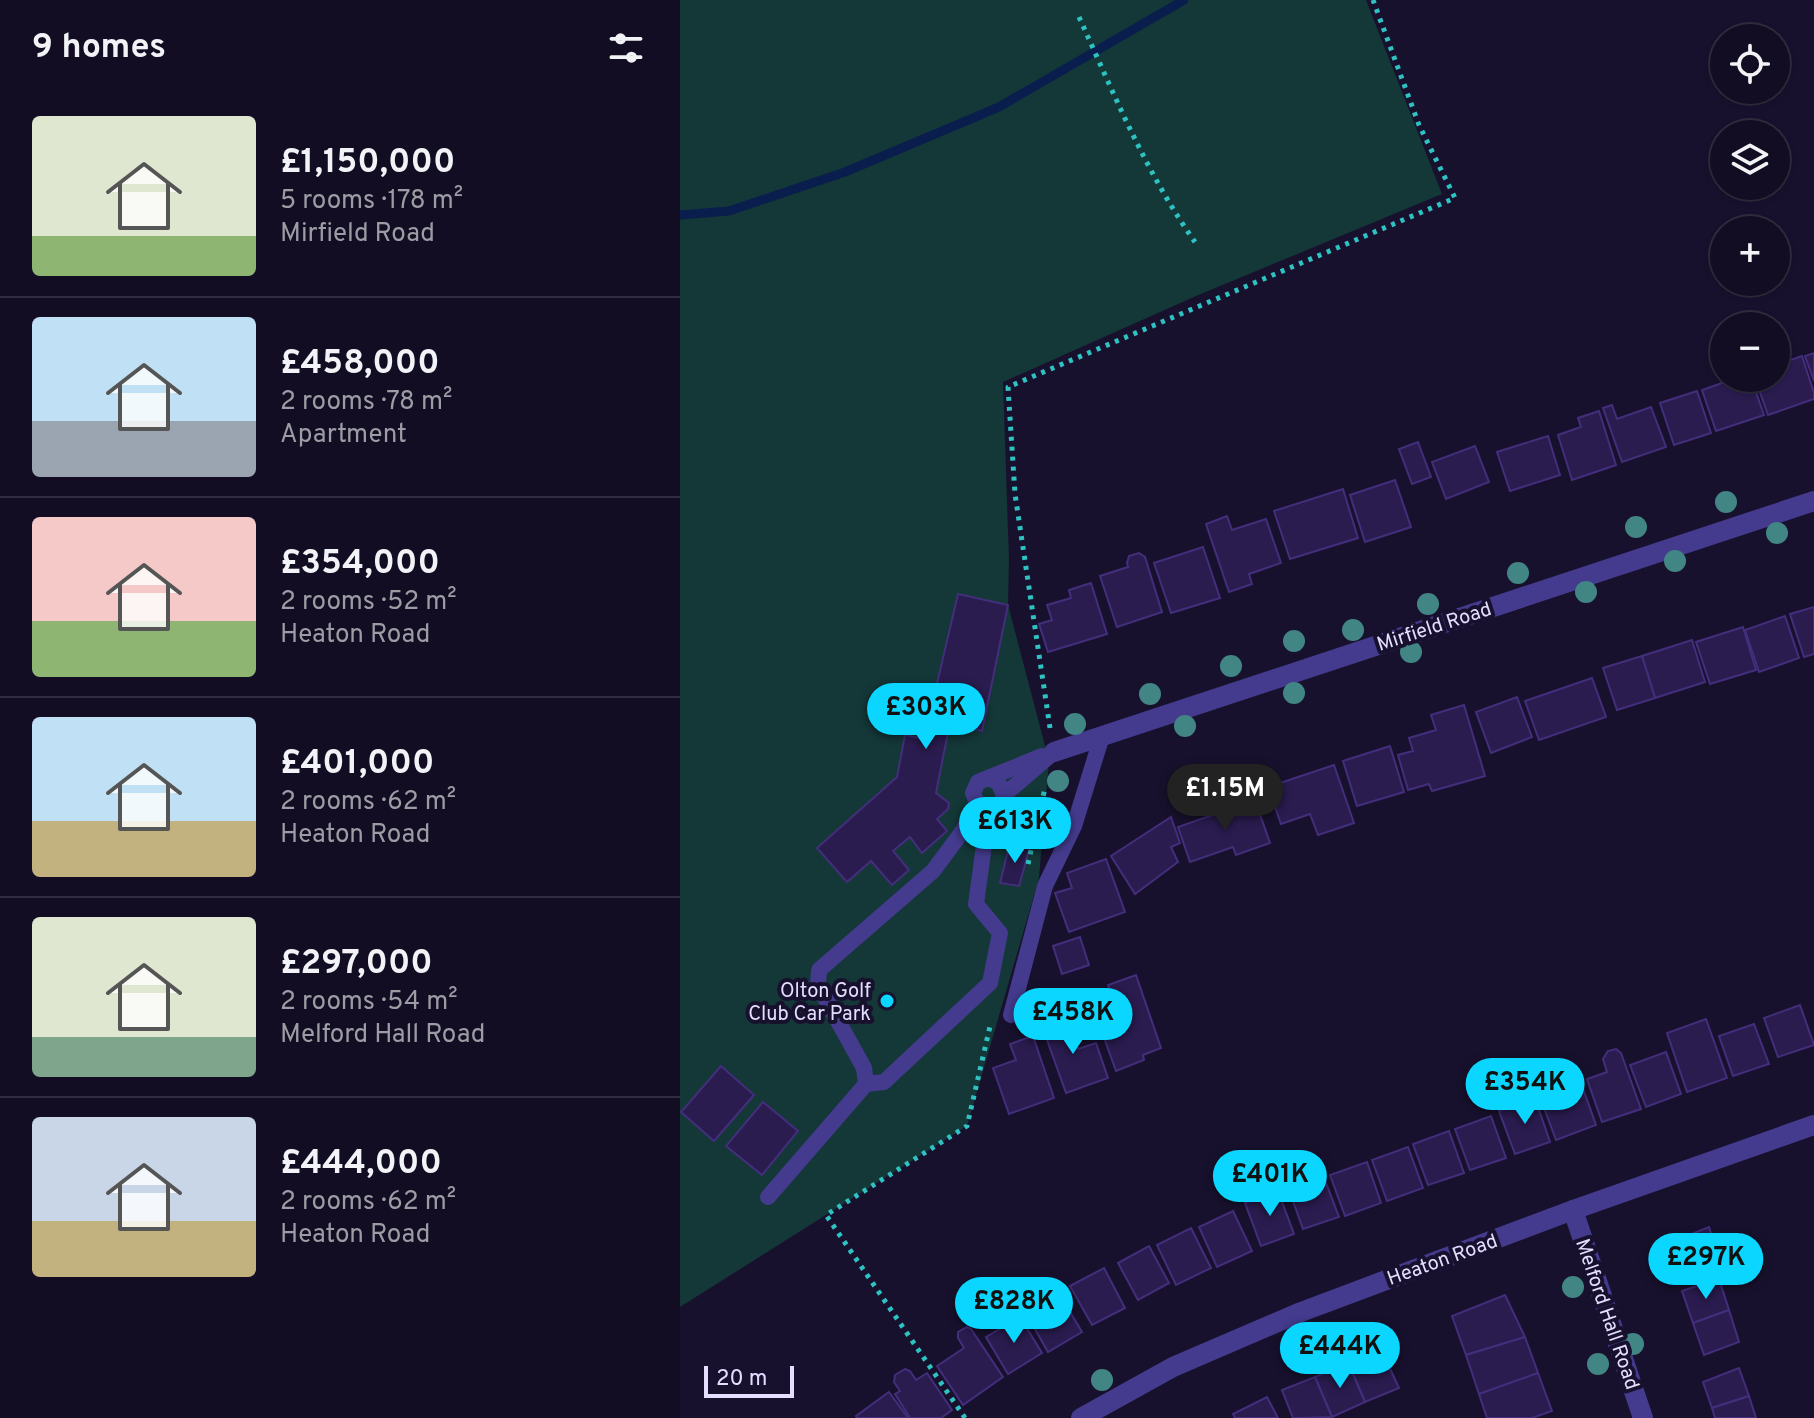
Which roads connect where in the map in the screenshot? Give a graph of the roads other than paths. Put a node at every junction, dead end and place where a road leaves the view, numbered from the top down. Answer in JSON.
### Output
{"nodes":[{"id":1,"x":1814,"y":501,"type":"edge"},
{"id":2,"x":1102,"y":736,"type":"junction"},
{"id":3,"x":1054,"y":752,"type":"junction"},
{"id":4,"x":988,"y":778,"type":"junction"},
{"id":5,"x":1004,"y":795,"type":"junction"},
{"id":6,"x":984,"y":807,"type":"junction"},
{"id":7,"x":1011,"y":1015,"type":"dead end"},
{"id":8,"x":866,"y":1084,"type":"junction"},
{"id":9,"x":1814,"y":1125,"type":"edge"},
{"id":10,"x":768,"y":1197,"type":"dead end"},
{"id":11,"x":1573,"y":1210,"type":"junction"},
{"id":12,"x":1081,"y":1418,"type":"edge"},
{"id":13,"x":1643,"y":1418,"type":"edge"}],
"edges":[{"from":1,"to":2,"type":"street","name":"Mirfield Road"},
{"from":2,"to":3,"type":"street","name":"Mirfield Road"},
{"from":2,"to":7,"type":"lane"},
{"from":3,"to":4,"type":"lane"},
{"from":3,"to":5,"type":"lane"},
{"from":4,"to":5,"type":"lane"},
{"from":4,"to":6,"type":"lane"},
{"from":5,"to":6,"type":"lane"},
{"from":6,"to":8,"type":"lane"},
{"from":6,"to":8,"type":"lane"},
{"from":8,"to":10,"type":"lane"},
{"from":9,"to":11,"type":"street","name":"Heaton Road"},
{"from":11,"to":12,"type":"street","name":"Heaton Road"},
{"from":11,"to":13,"type":"street","name":"Melford Hall Road"}]}
